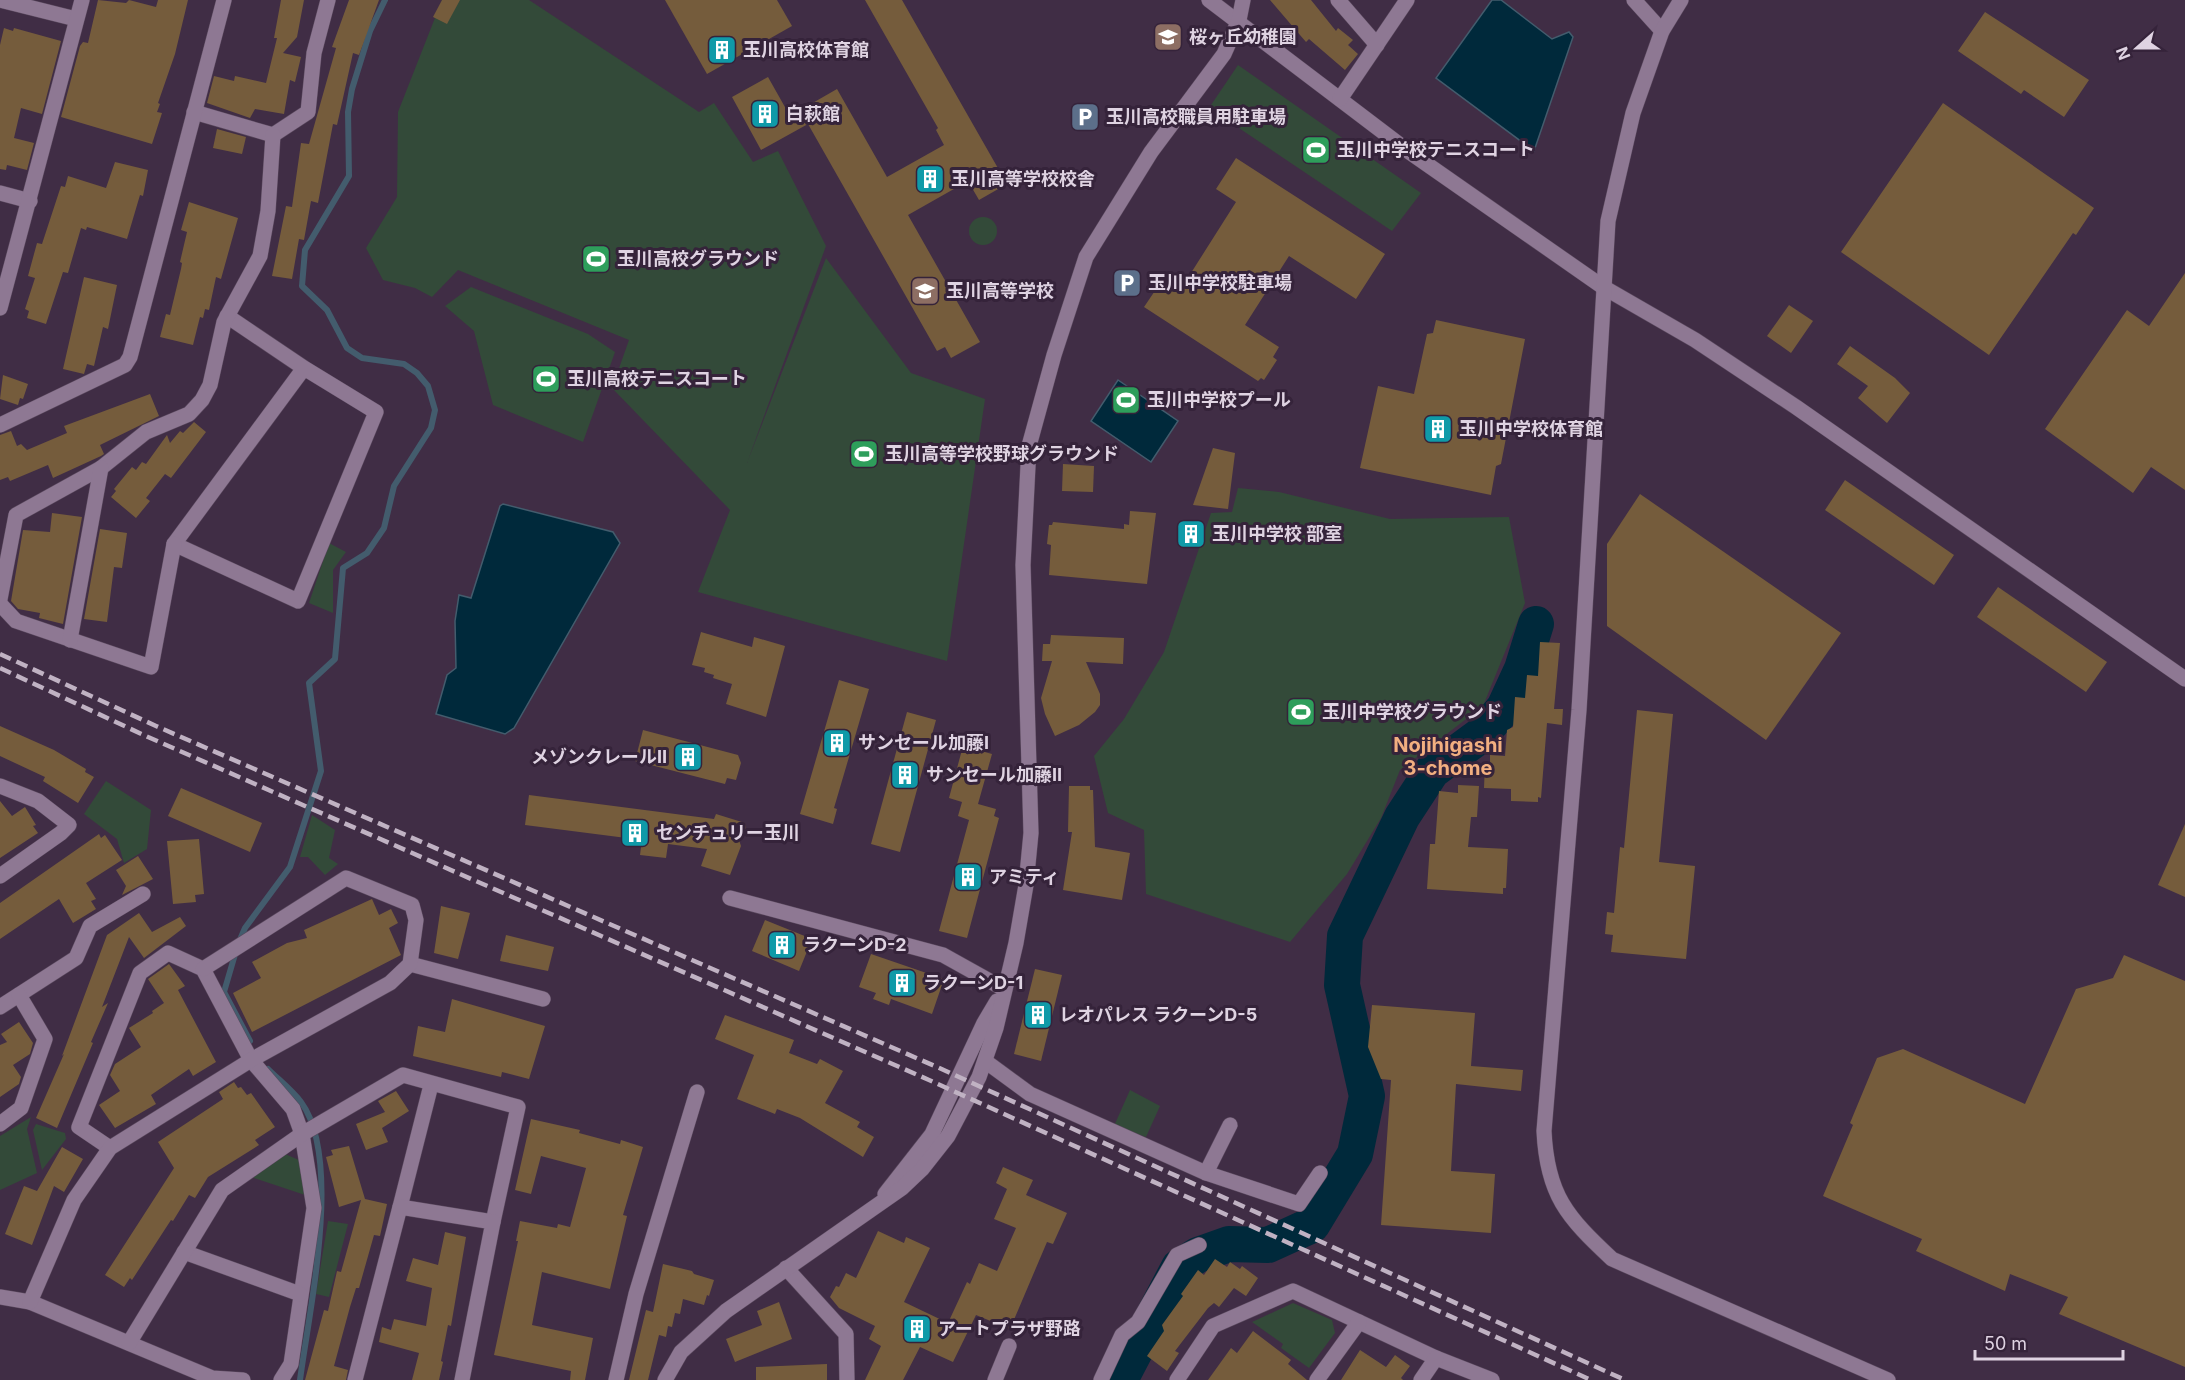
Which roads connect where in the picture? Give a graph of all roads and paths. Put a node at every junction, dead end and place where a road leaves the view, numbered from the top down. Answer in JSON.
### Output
{"nodes":[{"id":1,"x":0,"y":0,"type":"edge"},
{"id":2,"x":82,"y":0,"type":"edge"},
{"id":3,"x":224,"y":0,"type":"edge"},
{"id":4,"x":328,"y":0,"type":"edge"},
{"id":5,"x":1209,"y":0,"type":"edge"},
{"id":6,"x":1243,"y":0,"type":"edge"},
{"id":7,"x":1338,"y":0,"type":"edge"},
{"id":8,"x":1407,"y":0,"type":"edge"},
{"id":9,"x":1634,"y":0,"type":"edge"},
{"id":10,"x":1681,"y":0,"type":"edge"},
{"id":11,"x":76,"y":19,"type":"junction"},
{"id":12,"x":1239,"y":20,"type":"junction"},
{"id":13,"x":1662,"y":31,"type":"junction"},
{"id":14,"x":1377,"y":45,"type":"junction"},
{"id":15,"x":1340,"y":99,"type":"junction"},
{"id":16,"x":194,"y":112,"type":"junction"},
{"id":17,"x":273,"y":135,"type":"junction"},
{"id":18,"x":0,"y":193,"type":"edge"},
{"id":19,"x":30,"y":201,"type":"junction"},
{"id":20,"x":1603,"y":287,"type":"junction"},
{"id":21,"x":0,"y":308,"type":"edge"},
{"id":22,"x":227,"y":316,"type":"junction"},
{"id":23,"x":304,"y":369,"type":"junction"},
{"id":24,"x":0,"y":425,"type":"edge"},
{"id":25,"x":101,"y":468,"type":"junction"},
{"id":26,"x":174,"y":544,"type":"junction"},
{"id":27,"x":0,"y":599,"type":"edge"},
{"id":28,"x":0,"y":604,"type":"edge"},
{"id":29,"x":70,"y":640,"type":"junction"},
{"id":30,"x":2185,"y":679,"type":"edge"},
{"id":31,"x":0,"y":786,"type":"edge"},
{"id":32,"x":0,"y":876,"type":"edge"},
{"id":33,"x":143,"y":894,"type":"dead end"},
{"id":34,"x":730,"y":898,"type":"dead end"},
{"id":35,"x":410,"y":964,"type":"junction"},
{"id":36,"x":203,"y":969,"type":"junction"},
{"id":37,"x":1004,"y":989,"type":"junction"},
{"id":38,"x":19,"y":994,"type":"junction"},
{"id":39,"x":543,"y":999,"type":"dead end"},
{"id":40,"x":0,"y":1007,"type":"edge"},
{"id":41,"x":251,"y":1060,"type":"junction"},
{"id":42,"x":985,"y":1061,"type":"junction"},
{"id":43,"x":430,"y":1085,"type":"junction"},
{"id":44,"x":697,"y":1092,"type":"dead end"},
{"id":45,"x":0,"y":1124,"type":"edge"},
{"id":46,"x":1230,"y":1125,"type":"dead end"},
{"id":47,"x":302,"y":1134,"type":"junction"},
{"id":48,"x":110,"y":1148,"type":"junction"},
{"id":49,"x":1206,"y":1173,"type":"junction"},
{"id":50,"x":1320,"y":1173,"type":"dead end"},
{"id":51,"x":878,"y":1204,"type":"junction"},
{"id":52,"x":400,"y":1207,"type":"junction"},
{"id":53,"x":493,"y":1222,"type":"junction"},
{"id":54,"x":1199,"y":1245,"type":"dead end"},
{"id":55,"x":184,"y":1252,"type":"junction"},
{"id":56,"x":786,"y":1268,"type":"junction"},
{"id":57,"x":300,"y":1294,"type":"junction"},
{"id":58,"x":0,"y":1297,"type":"edge"},
{"id":59,"x":30,"y":1302,"type":"junction"},
{"id":60,"x":1359,"y":1322,"type":"junction"},
{"id":61,"x":129,"y":1343,"type":"junction"},
{"id":62,"x":1010,"y":1346,"type":"dead end"},
{"id":63,"x":1436,"y":1358,"type":"junction"},
{"id":64,"x":243,"y":1380,"type":"edge"},
{"id":65,"x":281,"y":1380,"type":"edge"},
{"id":66,"x":355,"y":1380,"type":"edge"},
{"id":67,"x":462,"y":1380,"type":"edge"},
{"id":68,"x":616,"y":1380,"type":"edge"},
{"id":69,"x":665,"y":1380,"type":"edge"},
{"id":70,"x":847,"y":1380,"type":"edge"},
{"id":71,"x":995,"y":1380,"type":"edge"},
{"id":72,"x":1101,"y":1380,"type":"edge"},
{"id":73,"x":1177,"y":1380,"type":"edge"},
{"id":74,"x":1317,"y":1380,"type":"edge"},
{"id":75,"x":1421,"y":1380,"type":"edge"},
{"id":76,"x":1492,"y":1380,"type":"edge"},
{"id":77,"x":1888,"y":1380,"type":"edge"}],
"edges":[{"from":1,"to":11,"type":"street"},
{"from":2,"to":11,"type":"street"},
{"from":3,"to":16,"type":"street"},
{"from":4,"to":17,"type":"street"},
{"from":5,"to":12,"type":"street"},
{"from":6,"to":12,"type":"street"},
{"from":7,"to":14,"type":"street"},
{"from":8,"to":14,"type":"street"},
{"from":9,"to":13,"type":"street"},
{"from":10,"to":13,"type":"street"},
{"from":11,"to":19,"type":"street"},
{"from":12,"to":15,"type":"street"},
{"from":12,"to":37,"type":"street"},
{"from":13,"to":20,"type":"street"},
{"from":14,"to":15,"type":"street"},
{"from":15,"to":20,"type":"street"},
{"from":16,"to":17,"type":"street"},
{"from":16,"to":24,"type":"street"},
{"from":17,"to":22,"type":"street"},
{"from":18,"to":19,"type":"street"},
{"from":19,"to":21,"type":"street"},
{"from":20,"to":30,"type":"street"},
{"from":20,"to":77,"type":"street"},
{"from":22,"to":23,"type":"street"},
{"from":22,"to":25,"type":"street"},
{"from":23,"to":26,"type":"street"},
{"from":23,"to":26,"type":"street"},
{"from":25,"to":27,"type":"street"},
{"from":25,"to":29,"type":"street"},
{"from":26,"to":29,"type":"street"},
{"from":28,"to":29,"type":"street"},
{"from":31,"to":32,"type":"street"},
{"from":33,"to":38,"type":"street"},
{"from":34,"to":37,"type":"street"},
{"from":35,"to":36,"type":"street"},
{"from":35,"to":39,"type":"street"},
{"from":35,"to":41,"type":"street"},
{"from":36,"to":41,"type":"street"},
{"from":36,"to":48,"type":"street"},
{"from":37,"to":42,"type":"street"},
{"from":37,"to":51,"type":"street"},
{"from":38,"to":40,"type":"street"},
{"from":38,"to":45,"type":"street"},
{"from":41,"to":47,"type":"street"},
{"from":41,"to":48,"type":"street"},
{"from":42,"to":49,"type":"street"},
{"from":42,"to":51,"type":"street"},
{"from":43,"to":47,"type":"street"},
{"from":43,"to":52,"type":"street"},
{"from":43,"to":53,"type":"street"},
{"from":44,"to":68,"type":"street"},
{"from":46,"to":49,"type":"street"},
{"from":47,"to":55,"type":"street"},
{"from":47,"to":57,"type":"street"},
{"from":48,"to":59,"type":"street"},
{"from":49,"to":50,"type":"street"},
{"from":51,"to":56,"type":"street"},
{"from":52,"to":53,"type":"street"},
{"from":52,"to":66,"type":"street"},
{"from":53,"to":67,"type":"street"},
{"from":54,"to":72,"type":"street"},
{"from":55,"to":57,"type":"street"},
{"from":55,"to":61,"type":"street"},
{"from":56,"to":69,"type":"street"},
{"from":56,"to":70,"type":"street"},
{"from":57,"to":65,"type":"street"},
{"from":58,"to":59,"type":"street"},
{"from":59,"to":61,"type":"street"},
{"from":60,"to":63,"type":"street"},
{"from":60,"to":73,"type":"street"},
{"from":60,"to":74,"type":"street"},
{"from":61,"to":64,"type":"street"},
{"from":62,"to":71,"type":"street"},
{"from":63,"to":75,"type":"street"},
{"from":63,"to":76,"type":"street"}]}
